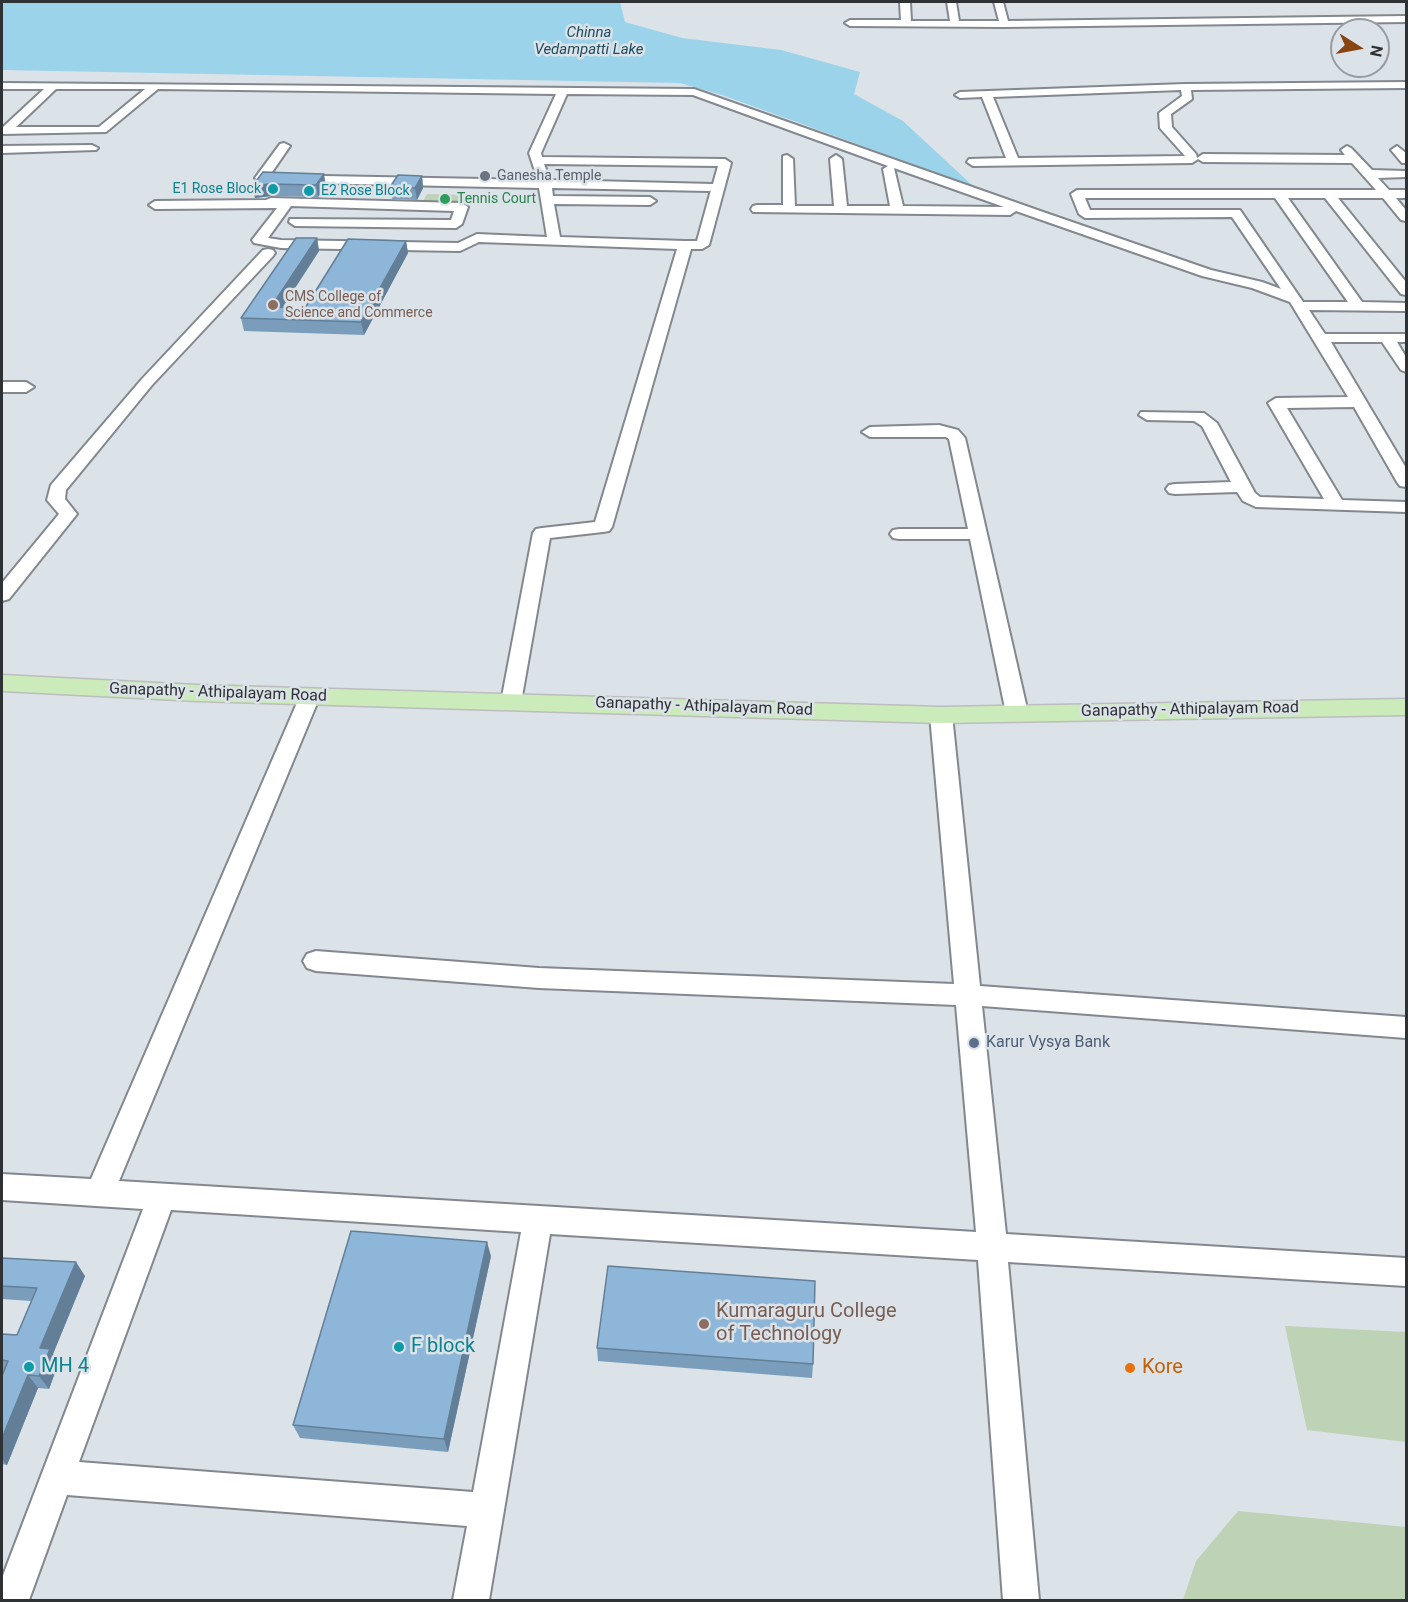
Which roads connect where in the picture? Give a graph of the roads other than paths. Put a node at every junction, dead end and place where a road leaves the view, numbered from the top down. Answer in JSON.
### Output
{"nodes":[{"id":1,"x":905,"y":2,"type":"edge"},
{"id":2,"x":952,"y":2,"type":"edge"},
{"id":3,"x":999,"y":2,"type":"edge"},
{"id":4,"x":1407,"y":19,"type":"edge"},
{"id":5,"x":850,"y":23,"type":"dead end"},
{"id":6,"x":906,"y":24,"type":"junction"},
{"id":7,"x":955,"y":24,"type":"junction"},
{"id":8,"x":1004,"y":24,"type":"junction"},
{"id":9,"x":2,"y":86,"type":"edge"},
{"id":10,"x":53,"y":86,"type":"junction"},
{"id":11,"x":155,"y":86,"type":"junction"},
{"id":12,"x":1407,"y":86,"type":"edge"},
{"id":13,"x":1185,"y":87,"type":"junction"},
{"id":14,"x":562,"y":92,"type":"dead end"},
{"id":15,"x":986,"y":94,"type":"junction"},
{"id":16,"x":960,"y":95,"type":"dead end"},
{"id":17,"x":4,"y":130,"type":"edge"},
{"id":18,"x":284,"y":146,"type":"dead end"},
{"id":19,"x":92,"y":148,"type":"dead end"},
{"id":20,"x":2,"y":150,"type":"edge"},
{"id":21,"x":1397,"y":150,"type":"dead end"},
{"id":22,"x":1257,"y":158,"type":"junction"},
{"id":23,"x":1310,"y":158,"type":"junction"},
{"id":24,"x":787,"y":159,"type":"dead end"},
{"id":25,"x":836,"y":159,"type":"dead end"},
{"id":26,"x":537,"y":160,"type":"junction"},
{"id":27,"x":1407,"y":160,"type":"edge"},
{"id":28,"x":1146,"y":161,"type":"junction"},
{"id":29,"x":973,"y":162,"type":"dead end"},
{"id":30,"x":1014,"y":162,"type":"junction"},
{"id":31,"x":1059,"y":162,"type":"junction"},
{"id":32,"x":1202,"y":166,"type":"junction"},
{"id":33,"x":889,"y":169,"type":"dead end"},
{"id":34,"x":1268,"y":174,"type":"dead end"},
{"id":35,"x":1322,"y":174,"type":"dead end"},
{"id":36,"x":1368,"y":174,"type":"junction"},
{"id":37,"x":1407,"y":174,"type":"edge"},
{"id":38,"x":1154,"y":175,"type":"dead end"},
{"id":39,"x":1068,"y":177,"type":"dead end"},
{"id":40,"x":432,"y":182,"type":"junction"},
{"id":41,"x":545,"y":184,"type":"junction"},
{"id":42,"x":710,"y":187,"type":"dead end"},
{"id":43,"x":941,"y":187,"type":"dead end"},
{"id":44,"x":249,"y":193,"type":"junction"},
{"id":45,"x":1219,"y":194,"type":"junction"},
{"id":46,"x":1279,"y":194,"type":"junction"},
{"id":47,"x":1329,"y":194,"type":"junction"},
{"id":48,"x":1386,"y":194,"type":"junction"},
{"id":49,"x":1407,"y":194,"type":"edge"},
{"id":50,"x":547,"y":200,"type":"junction"},
{"id":51,"x":666,"y":202,"type":"dead end"},
{"id":52,"x":155,"y":205,"type":"dead end"},
{"id":53,"x":418,"y":206,"type":"junction"},
{"id":54,"x":757,"y":209,"type":"dead end"},
{"id":55,"x":789,"y":209,"type":"junction"},
{"id":56,"x":841,"y":210,"type":"junction"},
{"id":57,"x":897,"y":210,"type":"junction"},
{"id":58,"x":946,"y":211,"type":"junction"},
{"id":59,"x":1032,"y":213,"type":"junction"},
{"id":60,"x":1236,"y":213,"type":"junction"},
{"id":61,"x":1084,"y":214,"type":"junction"},
{"id":62,"x":1407,"y":217,"type":"edge"},
{"id":63,"x":295,"y":222,"type":"dead end"},
{"id":64,"x":554,"y":241,"type":"junction"},
{"id":65,"x":684,"y":244,"type":"junction"},
{"id":66,"x":268,"y":253,"type":"dead end"},
{"id":67,"x":1407,"y":291,"type":"edge"},
{"id":68,"x":1296,"y":303,"type":"junction"},
{"id":69,"x":1358,"y":307,"type":"junction"},
{"id":70,"x":1407,"y":307,"type":"edge"},
{"id":71,"x":1321,"y":338,"type":"junction"},
{"id":72,"x":1386,"y":338,"type":"junction"},
{"id":73,"x":1407,"y":338,"type":"edge"},
{"id":74,"x":1407,"y":367,"type":"edge"},
{"id":75,"x":2,"y":387,"type":"edge"},
{"id":76,"x":26,"y":387,"type":"dead end"},
{"id":77,"x":1358,"y":402,"type":"junction"},
{"id":78,"x":1147,"y":415,"type":"dead end"},
{"id":79,"x":870,"y":432,"type":"dead end"},
{"id":80,"x":1407,"y":482,"type":"edge"},
{"id":81,"x":1242,"y":487,"type":"junction"},
{"id":82,"x":1175,"y":489,"type":"dead end"},
{"id":83,"x":1336,"y":505,"type":"junction"},
{"id":84,"x":1407,"y":507,"type":"edge"},
{"id":85,"x":899,"y":534,"type":"dead end"},
{"id":86,"x":978,"y":534,"type":"junction"},
{"id":87,"x":2,"y":595,"type":"edge"},
{"id":88,"x":2,"y":684,"type":"edge"},
{"id":89,"x":310,"y":696,"type":"junction"},
{"id":90,"x":511,"y":702,"type":"junction"},
{"id":91,"x":1407,"y":707,"type":"edge"},
{"id":92,"x":1017,"y":713,"type":"junction"},
{"id":93,"x":941,"y":715,"type":"junction"},
{"id":94,"x":316,"y":961,"type":"dead end"},
{"id":95,"x":969,"y":995,"type":"junction"},
{"id":96,"x":1407,"y":1027,"type":"edge"},
{"id":97,"x":2,"y":1186,"type":"edge"},
{"id":98,"x":100,"y":1192,"type":"junction"},
{"id":99,"x":162,"y":1196,"type":"junction"},
{"id":100,"x":538,"y":1219,"type":"junction"},
{"id":101,"x":992,"y":1246,"type":"junction"},
{"id":102,"x":1407,"y":1272,"type":"edge"},
{"id":103,"x":57,"y":1477,"type":"junction"},
{"id":104,"x":487,"y":1510,"type":"junction"},
{"id":105,"x":11,"y":1600,"type":"edge"},
{"id":106,"x":471,"y":1600,"type":"edge"},
{"id":107,"x":1021,"y":1600,"type":"edge"}],
"edges":[{"from":1,"to":6,"type":"street"},
{"from":2,"to":7,"type":"street"},
{"from":3,"to":8,"type":"street"},
{"from":4,"to":8,"type":"street"},
{"from":5,"to":6,"type":"street"},
{"from":6,"to":7,"type":"street"},
{"from":7,"to":8,"type":"street"},
{"from":9,"to":10,"type":"street"},
{"from":10,"to":11,"type":"street"},
{"from":10,"to":17,"type":"street"},
{"from":11,"to":17,"type":"street"},
{"from":11,"to":59,"type":"street"},
{"from":12,"to":13,"type":"street"},
{"from":13,"to":15,"type":"street"},
{"from":13,"to":32,"type":"street"},
{"from":14,"to":26,"type":"street"},
{"from":15,"to":16,"type":"street"},
{"from":15,"to":30,"type":"street"},
{"from":18,"to":44,"type":"street"},
{"from":19,"to":20,"type":"street"},
{"from":21,"to":27,"type":"street"},
{"from":22,"to":23,"type":"street"},
{"from":22,"to":32,"type":"street"},
{"from":22,"to":34,"type":"street"},
{"from":23,"to":35,"type":"street"},
{"from":23,"to":36,"type":"street"},
{"from":24,"to":55,"type":"street"},
{"from":25,"to":56,"type":"street"},
{"from":26,"to":41,"type":"street"},
{"from":26,"to":65,"type":"street"},
{"from":28,"to":31,"type":"street"},
{"from":28,"to":32,"type":"street"},
{"from":28,"to":38,"type":"street"},
{"from":29,"to":30,"type":"street"},
{"from":30,"to":31,"type":"street"},
{"from":31,"to":39,"type":"street"},
{"from":32,"to":45,"type":"street"},
{"from":33,"to":57,"type":"street"},
{"from":36,"to":37,"type":"street"},
{"from":36,"to":48,"type":"street"},
{"from":40,"to":41,"type":"street"},
{"from":40,"to":44,"type":"street"},
{"from":40,"to":53,"type":"street"},
{"from":41,"to":42,"type":"street"},
{"from":41,"to":50,"type":"street"},
{"from":43,"to":58,"type":"street"},
{"from":44,"to":52,"type":"street"},
{"from":44,"to":53,"type":"street"},
{"from":44,"to":64,"type":"street"},
{"from":45,"to":46,"type":"street"},
{"from":45,"to":60,"type":"street"},
{"from":45,"to":61,"type":"street"},
{"from":46,"to":47,"type":"street"},
{"from":46,"to":69,"type":"street"},
{"from":47,"to":48,"type":"street"},
{"from":47,"to":67,"type":"street"},
{"from":48,"to":49,"type":"street"},
{"from":48,"to":62,"type":"street"},
{"from":50,"to":51,"type":"street"},
{"from":50,"to":64,"type":"street"},
{"from":53,"to":63,"type":"street"},
{"from":54,"to":55,"type":"street"},
{"from":55,"to":56,"type":"street"},
{"from":56,"to":57,"type":"street"},
{"from":57,"to":58,"type":"street"},
{"from":58,"to":59,"type":"street"},
{"from":59,"to":61,"type":"street"},
{"from":59,"to":68,"type":"street"},
{"from":60,"to":61,"type":"street"},
{"from":60,"to":68,"type":"street"},
{"from":64,"to":65,"type":"street"},
{"from":65,"to":90,"type":"street"},
{"from":66,"to":87,"type":"street"},
{"from":68,"to":69,"type":"street"},
{"from":68,"to":71,"type":"street"},
{"from":69,"to":70,"type":"street"},
{"from":71,"to":72,"type":"street"},
{"from":71,"to":77,"type":"street"},
{"from":72,"to":73,"type":"street"},
{"from":72,"to":74,"type":"street"},
{"from":75,"to":76,"type":"street"},
{"from":77,"to":80,"type":"street"},
{"from":77,"to":83,"type":"street"},
{"from":78,"to":81,"type":"street"},
{"from":79,"to":86,"type":"street"},
{"from":81,"to":82,"type":"street"},
{"from":81,"to":83,"type":"street"},
{"from":83,"to":84,"type":"street"},
{"from":85,"to":86,"type":"street"},
{"from":86,"to":92,"type":"street"},
{"from":88,"to":89,"type":"main road","name":"Ganapathy - Athipalayam Road"},
{"from":89,"to":90,"type":"main road","name":"Ganapathy - Athipalayam Road"},
{"from":89,"to":98,"type":"street"},
{"from":90,"to":93,"type":"main road","name":"Ganapathy - Athipalayam Road"},
{"from":91,"to":92,"type":"main road","name":"Ganapathy - Athipalayam Road"},
{"from":92,"to":93,"type":"main road","name":"Ganapathy - Athipalayam Road"},
{"from":93,"to":95,"type":"street"},
{"from":94,"to":95,"type":"street"},
{"from":95,"to":96,"type":"street"},
{"from":95,"to":101,"type":"street"},
{"from":97,"to":98,"type":"street"},
{"from":98,"to":99,"type":"street"},
{"from":99,"to":100,"type":"street"},
{"from":99,"to":103,"type":"street"},
{"from":100,"to":101,"type":"street"},
{"from":100,"to":104,"type":"street"},
{"from":101,"to":102,"type":"street"},
{"from":101,"to":107,"type":"street"},
{"from":103,"to":104,"type":"street"},
{"from":103,"to":105,"type":"street"},
{"from":104,"to":106,"type":"street"}]}
